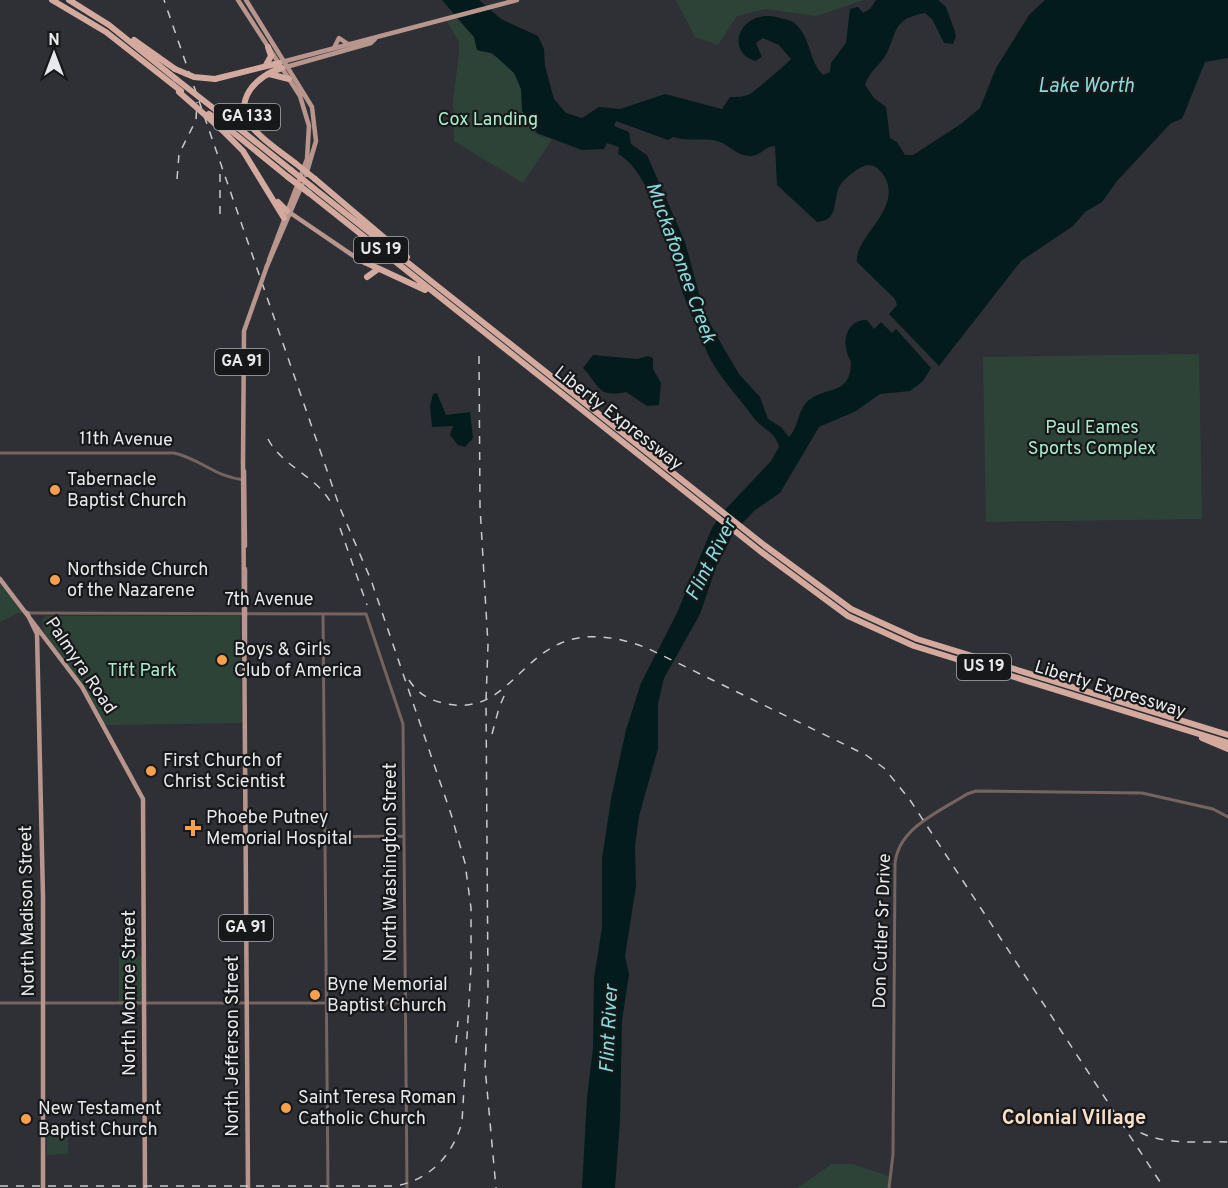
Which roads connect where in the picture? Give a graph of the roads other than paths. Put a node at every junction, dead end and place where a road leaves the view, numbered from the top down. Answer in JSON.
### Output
{"nodes":[{"id":1,"x":52,"y":0,"type":"edge"},
{"id":2,"x":69,"y":0,"type":"edge"},
{"id":3,"x":75,"y":0,"type":"edge"},
{"id":4,"x":238,"y":0,"type":"edge"},
{"id":5,"x":246,"y":0,"type":"edge"},
{"id":6,"x":517,"y":0,"type":"edge"},
{"id":7,"x":375,"y":39,"type":"junction"},
{"id":8,"x":348,"y":44,"type":"junction"},
{"id":9,"x":268,"y":47,"type":"junction"},
{"id":10,"x":334,"y":48,"type":"junction"},
{"id":11,"x":301,"y":63,"type":"junction"},
{"id":12,"x":283,"y":65,"type":"junction"},
{"id":13,"x":265,"y":66,"type":"junction"},
{"id":14,"x":265,"y":75,"type":"junction"},
{"id":15,"x":289,"y":79,"type":"junction"},
{"id":16,"x":297,"y":80,"type":"junction"},
{"id":17,"x":223,"y":127,"type":"junction"},
{"id":18,"x":310,"y":189,"type":"junction"},
{"id":19,"x":271,"y":195,"type":"junction"},
{"id":20,"x":289,"y":212,"type":"junction"},
{"id":21,"x":284,"y":218,"type":"junction"},
{"id":22,"x":303,"y":222,"type":"junction"},
{"id":23,"x":285,"y":228,"type":"junction"},
{"id":24,"x":358,"y":259,"type":"joint"},
{"id":25,"x":267,"y":266,"type":"junction"},
{"id":26,"x":379,"y":269,"type":"junction"},
{"id":27,"x":367,"y":277,"type":"dead end"},
{"id":28,"x":433,"y":282,"type":"junction"},
{"id":29,"x":490,"y":338,"type":"junction"},
{"id":30,"x":614,"y":430,"type":"junction"},
{"id":31,"x":0,"y":453,"type":"edge"},
{"id":32,"x":243,"y":480,"type":"junction"},
{"id":33,"x":762,"y":548,"type":"junction"},
{"id":34,"x":0,"y":579,"type":"edge"},
{"id":35,"x":244,"y":613,"type":"junction"},
{"id":36,"x":323,"y":613,"type":"junction"},
{"id":37,"x":27,"y":614,"type":"junction"},
{"id":38,"x":366,"y":614,"type":"joint"},
{"id":39,"x":37,"y":634,"type":"joint"},
{"id":40,"x":1142,"y":709,"type":"junction"},
{"id":41,"x":1162,"y":722,"type":"junction"},
{"id":42,"x":1228,"y":730,"type":"edge"},
{"id":43,"x":1228,"y":735,"type":"edge"},
{"id":44,"x":1228,"y":742,"type":"edge"},
{"id":45,"x":1228,"y":749,"type":"edge"},
{"id":46,"x":143,"y":799,"type":"joint"},
{"id":47,"x":1228,"y":817,"type":"edge"},
{"id":48,"x":325,"y":836,"type":"junction"},
{"id":49,"x":404,"y":836,"type":"junction"},
{"id":50,"x":303,"y":837,"type":"dead end"},
{"id":51,"x":0,"y":1003,"type":"edge"},
{"id":52,"x":144,"y":1003,"type":"junction"},
{"id":53,"x":246,"y":1003,"type":"junction"},
{"id":54,"x":326,"y":1003,"type":"junction"},
{"id":55,"x":405,"y":1003,"type":"junction"},
{"id":56,"x":43,"y":1004,"type":"junction"},
{"id":57,"x":43,"y":1188,"type":"edge"},
{"id":58,"x":145,"y":1188,"type":"edge"},
{"id":59,"x":248,"y":1188,"type":"edge"},
{"id":60,"x":328,"y":1188,"type":"edge"},
{"id":61,"x":407,"y":1188,"type":"edge"},
{"id":62,"x":889,"y":1188,"type":"edge"}],
"edges":[{"from":1,"to":17,"type":"highway","bridge":true},
{"from":2,"to":18,"type":"highway","name":"Liberty Expressway","number":"US 19","bridge":true},
{"from":3,"to":13,"type":"highway","bridge":true},
{"from":4,"to":9,"type":"main road","name":"North Jefferson Street"},
{"from":5,"to":12,"type":"main road","name":"North Jefferson Street"},
{"from":6,"to":7,"type":"main road"},
{"from":7,"to":8,"type":"main road"},
{"from":7,"to":11,"type":"main road"},
{"from":8,"to":10,"type":"main road"},
{"from":8,"to":10,"type":"main road"},
{"from":9,"to":12,"type":"main road","name":"North Jefferson Street"},
{"from":9,"to":13,"type":"highway"},
{"from":10,"to":12,"type":"main road"},
{"from":11,"to":12,"type":"main road"},
{"from":11,"to":16,"type":"main road"},
{"from":12,"to":13,"type":"highway"},
{"from":12,"to":14,"type":"highway","number":"GA 133"},
{"from":12,"to":15,"type":"main road","number":"GA 91"},
{"from":12,"to":16,"type":"main road","name":"North Jefferson Street"},
{"from":14,"to":15,"type":"highway"},
{"from":14,"to":28,"type":"highway","number":"GA 133","bridge":true},
{"from":15,"to":20,"type":"main road","name":"North Jefferson Street","number":"GA 91"},
{"from":16,"to":20,"type":"main road","name":"North Jefferson Street","number":"GA 91"},
{"from":17,"to":18,"type":"highway","name":"Liberty Expressway","number":"US 19","bridge":true},
{"from":17,"to":19,"type":"highway"},
{"from":18,"to":28,"type":"highway","name":"Liberty Expressway","number":"US 19"},
{"from":18,"to":29,"type":"highway","name":"Liberty Expressway","number":"US 19"},
{"from":19,"to":20,"type":"highway"},
{"from":19,"to":21,"type":"highway"},
{"from":20,"to":21,"type":"main road","name":"North Jefferson Street","number":"GA 91"},
{"from":20,"to":22,"type":"main road"},
{"from":20,"to":23,"type":"main road","name":"North Jefferson Street","number":"GA 91"},
{"from":21,"to":25,"type":"main road","name":"North Jefferson Street","number":"GA 91"},
{"from":22,"to":23,"type":"main road"},
{"from":22,"to":24,"type":"main road"},
{"from":23,"to":25,"type":"main road","name":"North Jefferson Street","number":"GA 91"},
{"from":24,"to":26,"type":"highway"},
{"from":25,"to":32,"type":"main road","name":"North Jefferson Street","number":"GA 91","bridge":true},
{"from":26,"to":27,"type":"highway"},
{"from":26,"to":29,"type":"highway"},
{"from":28,"to":30,"type":"highway","name":"Liberty Expressway","number":"US 19"},
{"from":29,"to":30,"type":"highway","name":"Liberty Expressway","number":"US 19"},
{"from":30,"to":33,"type":"highway","name":"Liberty Expressway","number":"US 19"},
{"from":31,"to":32,"type":"street","name":"11th Avenue"},
{"from":32,"to":35,"type":"main road","name":"North Jefferson Street","number":"GA 91"},
{"from":33,"to":40,"type":"highway","name":"Liberty Expressway","number":"US 19"},
{"from":33,"to":41,"type":"highway","name":"Liberty Expressway","number":"US 19"},
{"from":34,"to":37,"type":"main road","name":"Palmyra Road"},
{"from":35,"to":36,"type":"street","name":"7th Avenue"},
{"from":35,"to":37,"type":"street","name":"7th Avenue"},
{"from":35,"to":53,"type":"main road","name":"North Jefferson Street","number":"GA 91"},
{"from":36,"to":38,"type":"street","name":"7th Avenue"},
{"from":36,"to":48,"type":"street"},
{"from":37,"to":39,"type":"main road","name":"Palmyra Road"},
{"from":37,"to":46,"type":"main road","name":"Palmyra Road"},
{"from":38,"to":49,"type":"street","name":"North Washington Street"},
{"from":39,"to":56,"type":"main road","name":"North Madison Street"},
{"from":40,"to":42,"type":"highway"},
{"from":40,"to":43,"type":"highway","name":"Liberty Expressway","number":"US 19"},
{"from":41,"to":44,"type":"highway","name":"Liberty Expressway","number":"US 19"},
{"from":41,"to":45,"type":"highway"},
{"from":46,"to":52,"type":"main road","name":"North Monroe Street"},
{"from":47,"to":62,"type":"street","name":"Don Cutler Sr Drive"},
{"from":48,"to":49,"type":"street"},
{"from":48,"to":50,"type":"street"},
{"from":48,"to":54,"type":"street"},
{"from":49,"to":55,"type":"street","name":"North Washington Street"},
{"from":51,"to":56,"type":"street"},
{"from":52,"to":53,"type":"street"},
{"from":52,"to":56,"type":"street"},
{"from":52,"to":58,"type":"main road","name":"North Monroe Street"},
{"from":53,"to":54,"type":"street"},
{"from":53,"to":59,"type":"main road","name":"North Jefferson Street","number":"GA 91"},
{"from":54,"to":55,"type":"street"},
{"from":54,"to":60,"type":"street"},
{"from":55,"to":61,"type":"street","name":"North Washington Street"},
{"from":56,"to":57,"type":"main road","name":"North Madison Street"}]}
